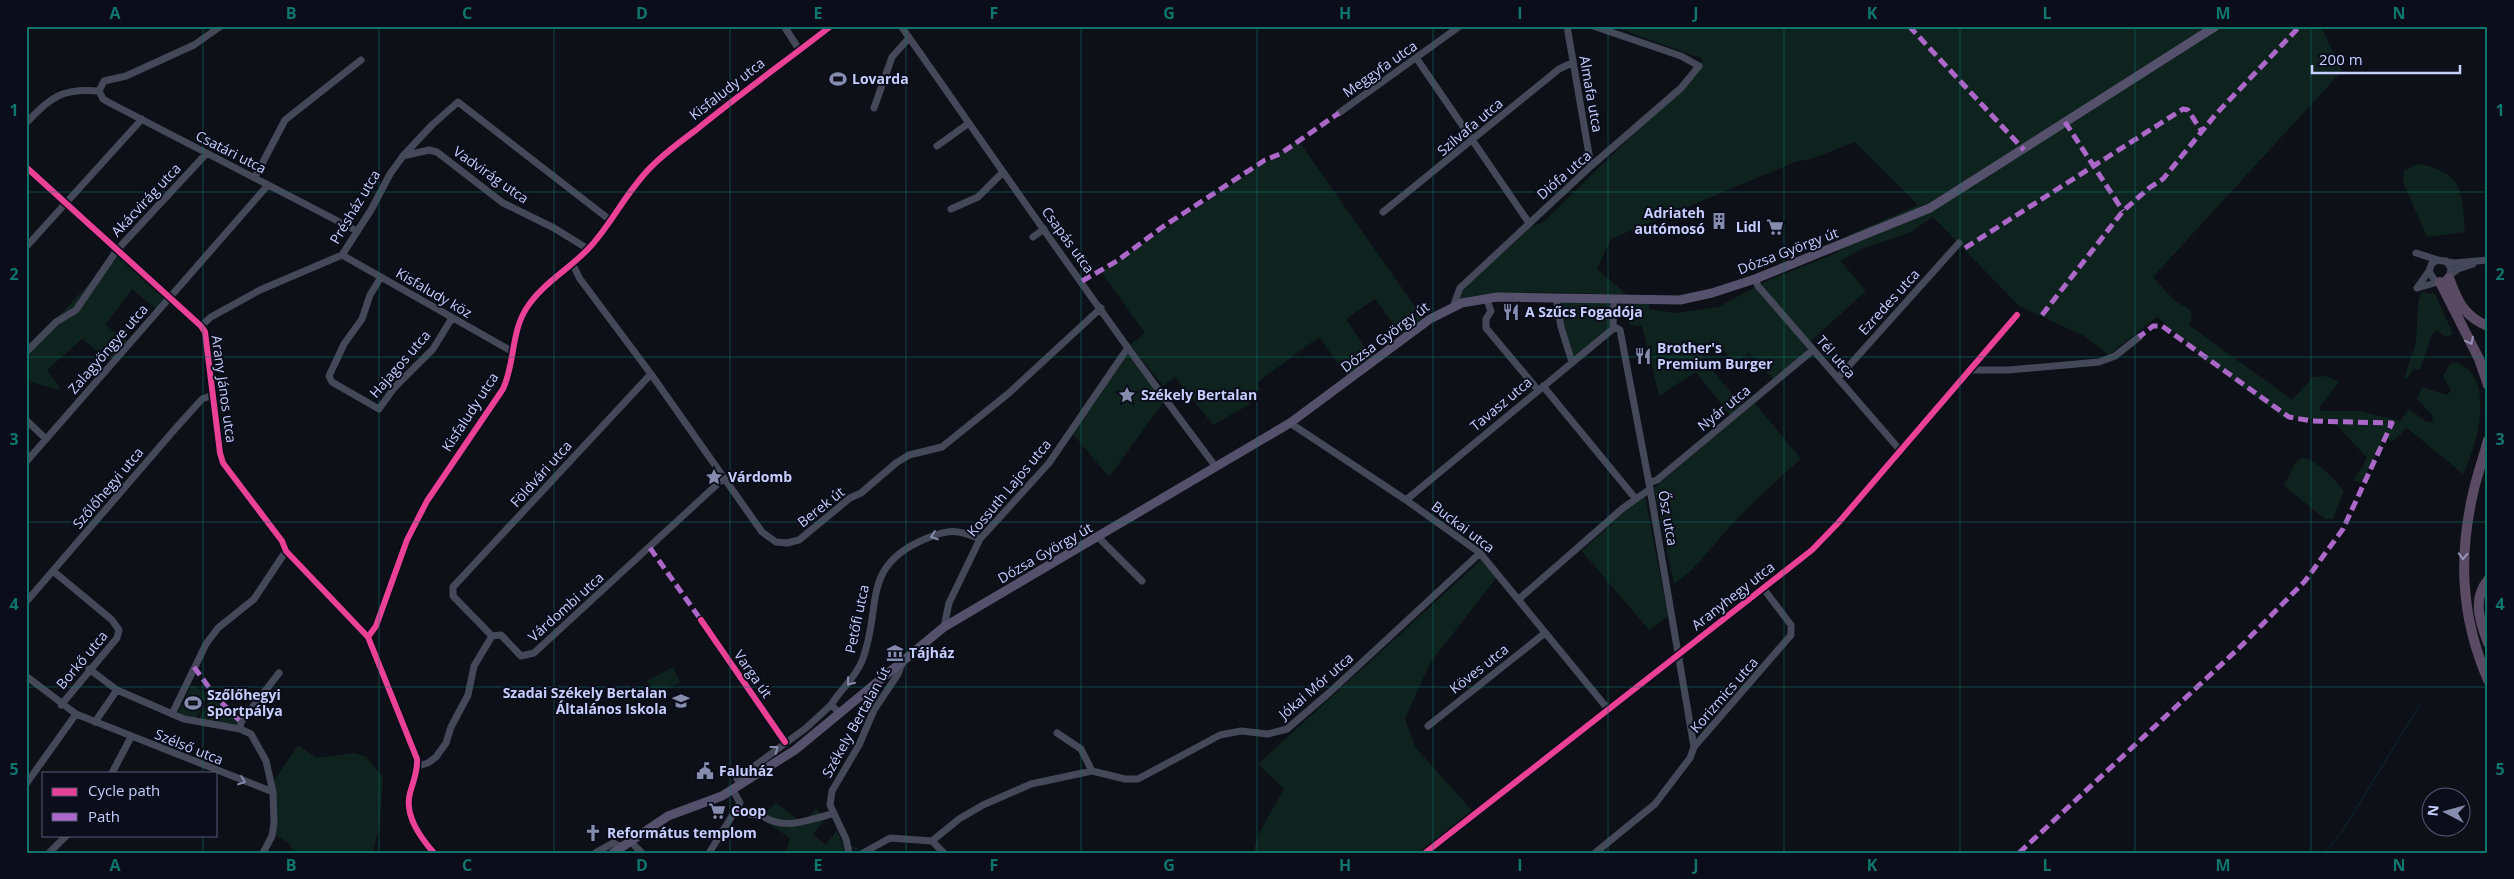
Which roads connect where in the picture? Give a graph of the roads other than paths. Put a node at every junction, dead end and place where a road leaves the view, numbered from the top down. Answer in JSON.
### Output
{"nodes":[{"id":1,"x":221,"y":26,"type":"edge"},
{"id":2,"x":784,"y":26,"type":"edge"},
{"id":3,"x":830,"y":26,"type":"edge"},
{"id":4,"x":901,"y":26,"type":"edge"},
{"id":5,"x":1460,"y":26,"type":"edge"},
{"id":6,"x":1566,"y":26,"type":"edge"},
{"id":7,"x":1593,"y":26,"type":"edge"},
{"id":8,"x":2216,"y":26,"type":"edge"},
{"id":9,"x":909,"y":38,"type":"junction"},
{"id":10,"x":800,"y":51,"type":"junction"},
{"id":11,"x":1417,"y":58,"type":"junction"},
{"id":12,"x":362,"y":60,"type":"dead end"},
{"id":13,"x":1572,"y":62,"type":"junction"},
{"id":14,"x":99,"y":90,"type":"junction"},
{"id":15,"x":874,"y":108,"type":"dead end"},
{"id":16,"x":1339,"y":113,"type":"dead end"},
{"id":17,"x":142,"y":119,"type":"junction"},
{"id":18,"x":969,"y":122,"type":"junction"},
{"id":19,"x":26,"y":123,"type":"edge"},
{"id":20,"x":1472,"y":142,"type":"junction"},
{"id":21,"x":937,"y":146,"type":"dead end"},
{"id":22,"x":206,"y":154,"type":"junction"},
{"id":23,"x":403,"y":156,"type":"junction"},
{"id":24,"x":1591,"y":166,"type":"junction"},
{"id":25,"x":26,"y":167,"type":"edge"},
{"id":26,"x":1003,"y":172,"type":"junction"},
{"id":27,"x":255,"y":178,"type":"junction"},
{"id":28,"x":268,"y":185,"type":"junction"},
{"id":29,"x":66,"y":204,"type":"junction"},
{"id":30,"x":951,"y":209,"type":"dead end"},
{"id":31,"x":1383,"y":212,"type":"dead end"},
{"id":32,"x":610,"y":220,"type":"junction"},
{"id":33,"x":1529,"y":223,"type":"junction"},
{"id":34,"x":1044,"y":229,"type":"junction"},
{"id":35,"x":356,"y":231,"type":"junction"},
{"id":36,"x":1033,"y":237,"type":"dead end"},
{"id":37,"x":1959,"y":243,"type":"dead end"},
{"id":38,"x":26,"y":247,"type":"edge"},
{"id":39,"x":588,"y":249,"type":"junction"},
{"id":40,"x":117,"y":250,"type":"junction"},
{"id":41,"x":342,"y":255,"type":"junction"},
{"id":42,"x":2438,"y":260,"type":"junction"},
{"id":43,"x":2486,"y":260,"type":"edge"},
{"id":44,"x":2446,"y":262,"type":"junction"},
{"id":45,"x":573,"y":265,"type":"junction"},
{"id":46,"x":2429,"y":270,"type":"junction"},
{"id":47,"x":381,"y":277,"type":"junction"},
{"id":48,"x":1755,"y":279,"type":"junction"},
{"id":49,"x":2444,"y":279,"type":"junction"},
{"id":50,"x":169,"y":298,"type":"junction"},
{"id":51,"x":1486,"y":298,"type":"junction"},
{"id":52,"x":1556,"y":298,"type":"junction"},
{"id":53,"x":1614,"y":299,"type":"junction"},
{"id":54,"x":1453,"y":306,"type":"junction"},
{"id":55,"x":1101,"y":308,"type":"junction"},
{"id":56,"x":2017,"y":315,"type":"dead end"},
{"id":57,"x":452,"y":318,"type":"junction"},
{"id":58,"x":201,"y":326,"type":"junction"},
{"id":59,"x":2488,"y":326,"type":"edge"},
{"id":60,"x":1614,"y":328,"type":"junction"},
{"id":61,"x":2139,"y":337,"type":"dead end"},
{"id":62,"x":1127,"y":349,"type":"junction"},
{"id":63,"x":1814,"y":350,"type":"junction"},
{"id":64,"x":26,"y":352,"type":"edge"},
{"id":65,"x":514,"y":352,"type":"junction"},
{"id":66,"x":1572,"y":362,"type":"junction"},
{"id":67,"x":1971,"y":370,"type":"junction"},
{"id":68,"x":651,"y":374,"type":"junction"},
{"id":69,"x":1838,"y":378,"type":"junction"},
{"id":70,"x":2488,"y":386,"type":"edge"},
{"id":71,"x":1540,"y":388,"type":"junction"},
{"id":72,"x":213,"y":395,"type":"junction"},
{"id":73,"x":26,"y":420,"type":"edge"},
{"id":74,"x":1290,"y":423,"type":"junction"},
{"id":75,"x":46,"y":439,"type":"junction"},
{"id":76,"x":2488,"y":440,"type":"edge"},
{"id":77,"x":1900,"y":450,"type":"junction"},
{"id":78,"x":26,"y":462,"type":"edge"},
{"id":79,"x":2488,"y":466,"type":"edge"},
{"id":80,"x":1216,"y":467,"type":"junction"},
{"id":81,"x":724,"y":478,"type":"junction"},
{"id":82,"x":1649,"y":486,"type":"junction"},
{"id":83,"x":1635,"y":498,"type":"junction"},
{"id":84,"x":1406,"y":500,"type":"junction"},
{"id":85,"x":2470,"y":508,"type":"junction"},
{"id":86,"x":1099,"y":538,"type":"junction"},
{"id":87,"x":980,"y":539,"type":"junction"},
{"id":88,"x":286,"y":551,"type":"junction"},
{"id":89,"x":1480,"y":553,"type":"junction"},
{"id":90,"x":54,"y":572,"type":"junction"},
{"id":91,"x":2488,"y":580,"type":"edge"},
{"id":92,"x":1142,"y":581,"type":"dead end"},
{"id":93,"x":1763,"y":588,"type":"junction"},
{"id":94,"x":1519,"y":599,"type":"junction"},
{"id":95,"x":26,"y":602,"type":"edge"},
{"id":96,"x":944,"y":627,"type":"junction"},
{"id":97,"x":1545,"y":633,"type":"junction"},
{"id":98,"x":492,"y":636,"type":"junction"},
{"id":99,"x":2473,"y":637,"type":"junction"},
{"id":100,"x":368,"y":638,"type":"junction"},
{"id":101,"x":2488,"y":643,"type":"edge"},
{"id":102,"x":1678,"y":655,"type":"junction"},
{"id":103,"x":904,"y":659,"type":"junction"},
{"id":104,"x":2488,"y":667,"type":"edge"},
{"id":105,"x":89,"y":669,"type":"junction"},
{"id":106,"x":279,"y":673,"type":"dead end"},
{"id":107,"x":26,"y":676,"type":"edge"},
{"id":108,"x":2488,"y":680,"type":"edge"},
{"id":109,"x":117,"y":690,"type":"junction"},
{"id":110,"x":61,"y":705,"type":"junction"},
{"id":111,"x":831,"y":705,"type":"junction"},
{"id":112,"x":1607,"y":708,"type":"junction"},
{"id":113,"x":840,"y":712,"type":"junction"},
{"id":114,"x":76,"y":714,"type":"junction"},
{"id":115,"x":172,"y":714,"type":"junction"},
{"id":116,"x":95,"y":722,"type":"junction"},
{"id":117,"x":1428,"y":726,"type":"dead end"},
{"id":118,"x":240,"y":729,"type":"junction"},
{"id":119,"x":1057,"y":733,"type":"dead end"},
{"id":120,"x":131,"y":737,"type":"junction"},
{"id":121,"x":1694,"y":747,"type":"junction"},
{"id":122,"x":418,"y":766,"type":"junction"},
{"id":123,"x":1092,"y":771,"type":"junction"},
{"id":124,"x":113,"y":772,"type":"edge"},
{"id":125,"x":26,"y":784,"type":"edge"},
{"id":126,"x":737,"y":788,"type":"junction"},
{"id":127,"x":274,"y":792,"type":"junction"},
{"id":128,"x":832,"y":814,"type":"junction"},
{"id":129,"x":764,"y":817,"type":"dead end"},
{"id":130,"x":66,"y":836,"type":"edge"},
{"id":131,"x":630,"y":841,"type":"junction"},
{"id":132,"x":932,"y":842,"type":"junction"},
{"id":133,"x":622,"y":847,"type":"junction"},
{"id":134,"x":49,"y":853,"type":"edge"},
{"id":135,"x":263,"y":853,"type":"edge"},
{"id":136,"x":434,"y":853,"type":"edge"},
{"id":137,"x":595,"y":853,"type":"edge"},
{"id":138,"x":613,"y":853,"type":"edge"},
{"id":139,"x":642,"y":853,"type":"edge"},
{"id":140,"x":709,"y":853,"type":"edge"},
{"id":141,"x":849,"y":853,"type":"edge"},
{"id":142,"x":863,"y":853,"type":"edge"},
{"id":143,"x":944,"y":853,"type":"edge"},
{"id":144,"x":1425,"y":853,"type":"edge"},
{"id":145,"x":1595,"y":853,"type":"edge"}],
"edges":[{"from":1,"to":14,"type":"street"},
{"from":2,"to":10,"type":"street"},
{"from":3,"to":10,"type":"street","name":"Kisfaludy utca"},
{"from":4,"to":9,"type":"street","name":"Csapás utca"},
{"from":5,"to":11,"type":"street","name":"Meggyfa utca"},
{"from":6,"to":13,"type":"street","name":"Almafa utca"},
{"from":7,"to":24,"type":"street","name":"Diófa utca"},
{"from":8,"to":48,"type":"main road","name":"Dózsa György út"},
{"from":9,"to":15,"type":"street"},
{"from":9,"to":18,"type":"street","name":"Csapás utca"},
{"from":10,"to":32,"type":"street","name":"Kisfaludy utca"},
{"from":11,"to":16,"type":"street","name":"Meggyfa utca"},
{"from":11,"to":20,"type":"street"},
{"from":12,"to":27,"type":"street"},
{"from":13,"to":20,"type":"street","name":"Szilvafa utca"},
{"from":13,"to":24,"type":"street","name":"Almafa utca"},
{"from":14,"to":17,"type":"street","name":"Csatári utca"},
{"from":14,"to":19,"type":"street"},
{"from":17,"to":22,"type":"street","name":"Csatári utca"},
{"from":17,"to":29,"type":"street"},
{"from":18,"to":21,"type":"street"},
{"from":18,"to":26,"type":"street","name":"Csapás utca"},
{"from":20,"to":31,"type":"street","name":"Szilvafa utca"},
{"from":20,"to":33,"type":"street"},
{"from":22,"to":27,"type":"street","name":"Csatári utca"},
{"from":22,"to":40,"type":"street","name":"Akácvirág utca"},
{"from":23,"to":32,"type":"street","name":"Présház utca"},
{"from":23,"to":35,"type":"street","name":"Présház utca"},
{"from":23,"to":39,"type":"street","name":"Vadvirág utca"},
{"from":24,"to":33,"type":"street","name":"Diófa utca"},
{"from":25,"to":29,"type":"street","name":"Arany János utca"},
{"from":26,"to":30,"type":"street"},
{"from":26,"to":34,"type":"street","name":"Csapás utca"},
{"from":27,"to":28,"type":"street","name":"Csatári utca"},
{"from":28,"to":35,"type":"street","name":"Csatári utca"},
{"from":28,"to":50,"type":"street","name":"Zalagyöngye utca"},
{"from":29,"to":38,"type":"street"},
{"from":29,"to":40,"type":"street","name":"Arany János utca"},
{"from":32,"to":39,"type":"street","name":"Kisfaludy utca"},
{"from":33,"to":54,"type":"street","name":"Diófa utca"},
{"from":34,"to":36,"type":"street"},
{"from":34,"to":55,"type":"street","name":"Csapás utca"},
{"from":35,"to":41,"type":"street","name":"Présház utca"},
{"from":37,"to":69,"type":"street","name":"Ezredes utca"},
{"from":39,"to":45,"type":"street","name":"Kisfaludy utca"},
{"from":40,"to":50,"type":"street","name":"Arany János utca"},
{"from":40,"to":64,"type":"street","name":"Akácvirág utca"},
{"from":41,"to":47,"type":"street","name":"Kisfaludy köz"},
{"from":41,"to":58,"type":"street","name":"Présház utca"},
{"from":42,"to":44,"type":"street"},
{"from":42,"to":46,"type":"street"},
{"from":42,"to":46,"type":"street"},
{"from":43,"to":44,"type":"street"},
{"from":43,"to":49,"type":"street"},
{"from":44,"to":49,"type":"street"},
{"from":45,"to":65,"type":"street","name":"Kisfaludy utca"},
{"from":45,"to":68,"type":"street","name":"Berek út"},
{"from":46,"to":49,"type":"street"},
{"from":46,"to":49,"type":"street"},
{"from":47,"to":57,"type":"street","name":"Kisfaludy köz"},
{"from":47,"to":57,"type":"street","name":"Hajagos utca"},
{"from":48,"to":53,"type":"main road","name":"Dózsa György út"},
{"from":48,"to":63,"type":"street","name":"Tél utca"},
{"from":49,"to":59,"type":"highway"},
{"from":49,"to":70,"type":"highway","one_way":true},
{"from":50,"to":58,"type":"street","name":"Arany János utca"},
{"from":50,"to":75,"type":"street","name":"Zalagyöngye utca"},
{"from":51,"to":52,"type":"main road","name":"Dózsa György út"},
{"from":51,"to":54,"type":"main road","name":"Dózsa György út"},
{"from":51,"to":71,"type":"street"},
{"from":52,"to":53,"type":"main road","name":"Dózsa György út"},
{"from":52,"to":66,"type":"street"},
{"from":53,"to":60,"type":"street","name":"Ősz utca"},
{"from":54,"to":74,"type":"main road","name":"Dózsa György út"},
{"from":55,"to":62,"type":"street","name":"Csapás utca"},
{"from":55,"to":81,"type":"street","name":"Berek út"},
{"from":56,"to":67,"type":"street","name":"Aranyhegy utca"},
{"from":57,"to":65,"type":"street","name":"Kisfaludy köz"},
{"from":58,"to":72,"type":"street","name":"Arany János utca"},
{"from":60,"to":66,"type":"street","name":"Tavasz utca"},
{"from":60,"to":82,"type":"street","name":"Ősz utca"},
{"from":61,"to":67,"type":"street"},
{"from":62,"to":80,"type":"street","name":"Csapás utca"},
{"from":62,"to":87,"type":"street","name":"Kossuth Lajos utca"},
{"from":63,"to":69,"type":"street","name":"Tél utca"},
{"from":63,"to":82,"type":"street","name":"Nyár utca"},
{"from":65,"to":100,"type":"street","name":"Kisfaludy utca"},
{"from":66,"to":71,"type":"street","name":"Tavasz utca"},
{"from":67,"to":77,"type":"street","name":"Aranyhegy utca"},
{"from":68,"to":81,"type":"street","name":"Berek út"},
{"from":68,"to":98,"type":"street","name":"Földvári utca"},
{"from":69,"to":77,"type":"street","name":"Tél utca"},
{"from":71,"to":83,"type":"street"},
{"from":71,"to":84,"type":"street","name":"Tavasz utca"},
{"from":72,"to":88,"type":"street","name":"Arany János utca"},
{"from":72,"to":90,"type":"street","name":"Szőlőhegyi utca"},
{"from":73,"to":75,"type":"street"},
{"from":74,"to":80,"type":"main road","name":"Dózsa György út"},
{"from":74,"to":84,"type":"street","name":"Buckai utca"},
{"from":75,"to":78,"type":"street","name":"Zalagyöngye utca"},
{"from":76,"to":85,"type":"highway"},
{"from":77,"to":93,"type":"street","name":"Aranyhegy utca"},
{"from":79,"to":85,"type":"highway"},
{"from":80,"to":86,"type":"main road","name":"Dózsa György út"},
{"from":81,"to":98,"type":"street","name":"Várdombi utca"},
{"from":82,"to":83,"type":"street","name":"Nyár utca"},
{"from":82,"to":102,"type":"street","name":"Ősz utca"},
{"from":83,"to":94,"type":"street","name":"Nyár utca"},
{"from":84,"to":89,"type":"street","name":"Buckai utca"},
{"from":85,"to":99,"type":"highway","one_way":true},
{"from":86,"to":92,"type":"street"},
{"from":86,"to":96,"type":"main road","name":"Dózsa György út"},
{"from":87,"to":96,"type":"street","name":"Kossuth Lajos utca"},
{"from":87,"to":111,"type":"street","name":"Petőfi utca","one_way":true},
{"from":88,"to":100,"type":"street","name":"Arany János utca"},
{"from":88,"to":115,"type":"street"},
{"from":89,"to":94,"type":"street","name":"Buckai utca"},
{"from":89,"to":123,"type":"street","name":"Jókai Mór utca"},
{"from":90,"to":95,"type":"street","name":"Szőlőhegyi utca"},
{"from":90,"to":105,"type":"street","name":"Borkő utca"},
{"from":91,"to":101,"type":"highway"},
{"from":93,"to":102,"type":"street","name":"Aranyhegy utca"},
{"from":93,"to":121,"type":"street","name":"Korizmics utca"},
{"from":94,"to":97,"type":"street","name":"Buckai utca"},
{"from":96,"to":103,"type":"main road","name":"Dózsa György út"},
{"from":97,"to":112,"type":"street","name":"Buckai utca"},
{"from":97,"to":117,"type":"street","name":"Köves utca"},
{"from":98,"to":122,"type":"street"},
{"from":99,"to":104,"type":"highway"},
{"from":99,"to":108,"type":"highway"},
{"from":100,"to":122,"type":"street"},
{"from":102,"to":112,"type":"street","name":"Aranyhegy utca"},
{"from":102,"to":121,"type":"street","name":"Ősz utca"},
{"from":103,"to":113,"type":"main road","name":"Dózsa György út"},
{"from":103,"to":128,"type":"street","name":"Székely Bertalan út"},
{"from":105,"to":109,"type":"street"},
{"from":105,"to":110,"type":"street","name":"Borkő utca"},
{"from":106,"to":118,"type":"street"},
{"from":107,"to":110,"type":"street","name":"Szélső utca"},
{"from":109,"to":115,"type":"street"},
{"from":109,"to":116,"type":"street"},
{"from":110,"to":114,"type":"street","name":"Szélső utca"},
{"from":111,"to":113,"type":"street"},
{"from":126,"to":111,"type":"street","one_way":true},
{"from":112,"to":144,"type":"street","name":"Aranyhegy utca"},
{"from":113,"to":126,"type":"main road","name":"Dózsa György út"},
{"from":114,"to":116,"type":"street","name":"Szélső utca"},
{"from":114,"to":125,"type":"street"},
{"from":115,"to":118,"type":"street"},
{"from":116,"to":120,"type":"street","name":"Szélső utca"},
{"from":118,"to":127,"type":"street"},
{"from":119,"to":123,"type":"street"},
{"from":120,"to":124,"type":"street"},
{"from":120,"to":127,"type":"street","name":"Szélső utca","one_way":true},
{"from":121,"to":145,"type":"street","name":"Korizmics utca"},
{"from":122,"to":136,"type":"street"},
{"from":123,"to":132,"type":"street","name":"Jókai Mór utca"},
{"from":126,"to":131,"type":"main road","name":"Dózsa György út"},
{"from":126,"to":140,"type":"street"},
{"from":127,"to":135,"type":"street"},
{"from":128,"to":129,"type":"street"},
{"from":128,"to":141,"type":"street"},
{"from":130,"to":134,"type":"street"},
{"from":131,"to":133,"type":"main road","name":"Dózsa György út"},
{"from":131,"to":139,"type":"street"},
{"from":132,"to":142,"type":"street"},
{"from":132,"to":143,"type":"street"},
{"from":133,"to":137,"type":"street","name":"Dózsa György út"},
{"from":133,"to":138,"type":"main road","name":"Dózsa György út"}]}
